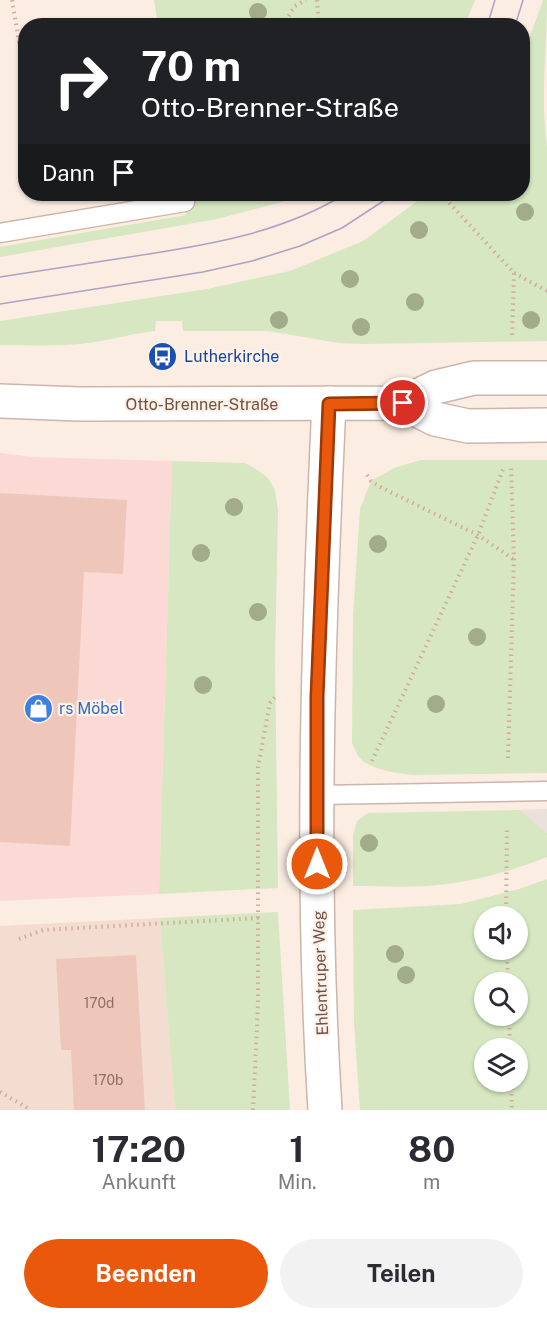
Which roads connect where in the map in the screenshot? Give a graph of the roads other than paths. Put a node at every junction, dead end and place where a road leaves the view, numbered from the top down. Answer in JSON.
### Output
{"nodes":[{"id":1,"x":185,"y":202,"type":"dead end"},
{"id":2,"x":0,"y":233,"type":"edge"},
{"id":3,"x":547,"y":378,"type":"edge"},
{"id":4,"x":0,"y":401,"type":"edge"},
{"id":5,"x":403,"y":403,"type":"junction"},
{"id":6,"x":329,"y":404,"type":"junction"},
{"id":7,"x":547,"y":425,"type":"edge"},
{"id":8,"x":547,"y":791,"type":"edge"},
{"id":9,"x":317,"y":795,"type":"junction"},
{"id":10,"x":325,"y":1110,"type":"edge"}],
"edges":[{"from":1,"to":2,"type":"lane"},
{"from":3,"to":5,"type":"street","name":"Otto-Brenner-Straße"},
{"from":4,"to":6,"type":"street","name":"Otto-Brenner-Straße"},
{"from":5,"to":6,"type":"street","name":"Otto-Brenner-Straße"},
{"from":5,"to":7,"type":"street","name":"Otto-Brenner-Straße"},
{"from":6,"to":9,"type":"street","name":"Ehlentruper Weg"},
{"from":8,"to":9,"type":"lane"},
{"from":9,"to":10,"type":"street","name":"Ehlentruper Weg"}]}
